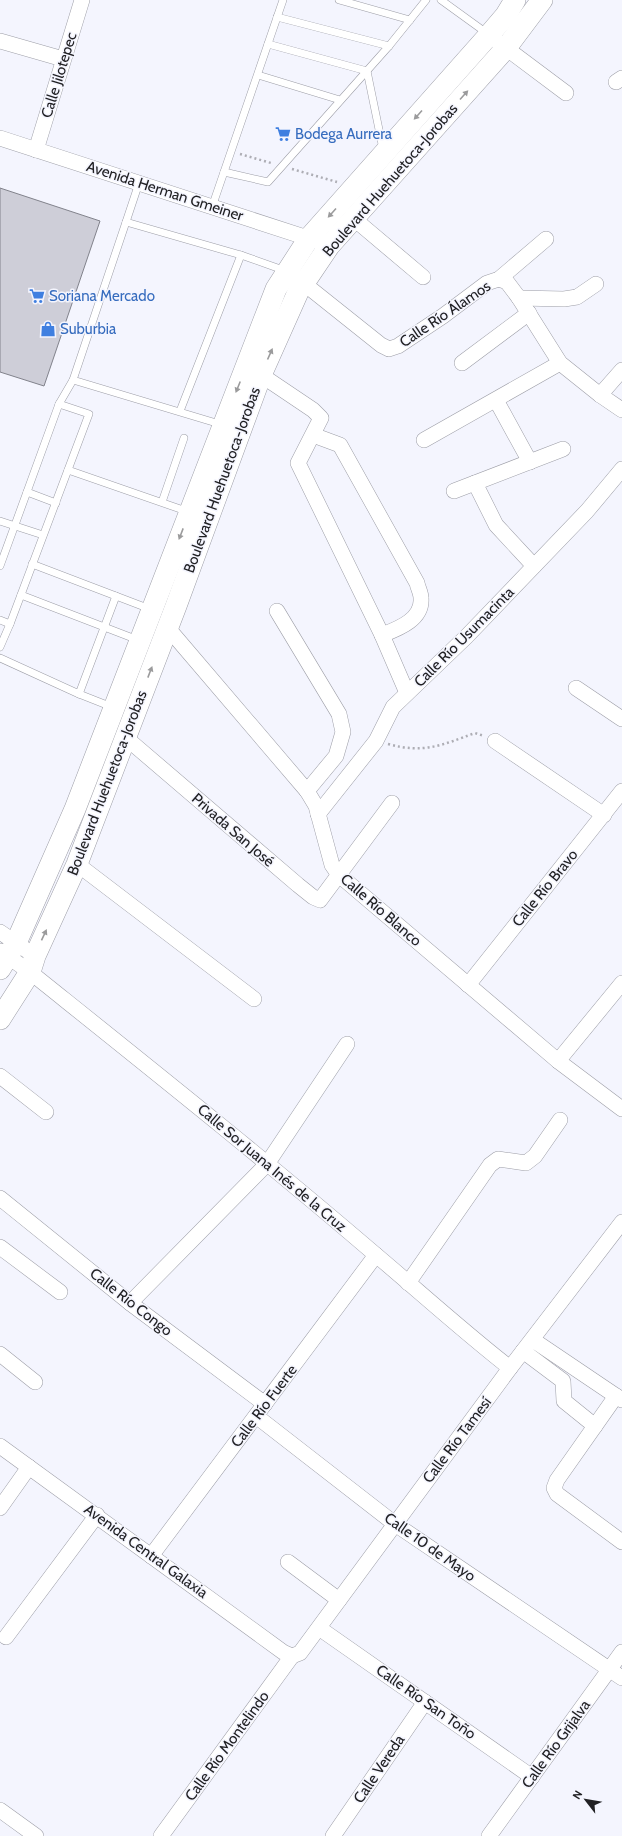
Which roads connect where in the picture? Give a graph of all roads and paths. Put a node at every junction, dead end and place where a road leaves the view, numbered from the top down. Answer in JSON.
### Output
{"nodes":[{"id":1,"x":82,"y":0,"type":"edge"},
{"id":2,"x":283,"y":0,"type":"edge"},
{"id":3,"x":339,"y":0,"type":"edge"},
{"id":4,"x":426,"y":0,"type":"edge"},
{"id":5,"x":441,"y":0,"type":"edge"},
{"id":6,"x":515,"y":0,"type":"edge"},
{"id":7,"x":542,"y":0,"type":"edge"},
{"id":8,"x":277,"y":17,"type":"junction"},
{"id":9,"x":410,"y":20,"type":"junction"},
{"id":10,"x":489,"y":35,"type":"junction"},
{"id":11,"x":0,"y":41,"type":"edge"},
{"id":12,"x":268,"y":44,"type":"junction"},
{"id":13,"x":389,"y":46,"type":"junction"},
{"id":14,"x":506,"y":48,"type":"junction"},
{"id":15,"x":63,"y":59,"type":"junction"},
{"id":16,"x":367,"y":71,"type":"junction"},
{"id":17,"x":258,"y":75,"type":"junction"},
{"id":18,"x":566,"y":93,"type":"dead end"},
{"id":19,"x":340,"y":100,"type":"junction"},
{"id":20,"x":0,"y":138,"type":"edge"},
{"id":21,"x":36,"y":150,"type":"junction"},
{"id":22,"x":384,"y":154,"type":"junction"},
{"id":23,"x":224,"y":172,"type":"junction"},
{"id":24,"x":139,"y":183,"type":"junction"},
{"id":25,"x":212,"y":207,"type":"junction"},
{"id":26,"x":353,"y":218,"type":"junction"},
{"id":27,"x":126,"y":222,"type":"junction"},
{"id":28,"x":309,"y":238,"type":"junction"},
{"id":29,"x":546,"y":239,"type":"dead end"},
{"id":30,"x":329,"y":246,"type":"junction"},
{"id":31,"x":241,"y":255,"type":"junction"},
{"id":32,"x":423,"y":276,"type":"dead end"},
{"id":33,"x":296,"y":277,"type":"junction"},
{"id":34,"x":499,"y":279,"type":"junction"},
{"id":35,"x":596,"y":284,"type":"dead end"},
{"id":36,"x":519,"y":298,"type":"junction"},
{"id":37,"x":529,"y":314,"type":"junction"},
{"id":38,"x":462,"y":363,"type":"dead end"},
{"id":39,"x":560,"y":363,"type":"junction"},
{"id":40,"x":622,"y":370,"type":"edge"},
{"id":41,"x":261,"y":375,"type":"junction"},
{"id":42,"x":73,"y":380,"type":"junction"},
{"id":43,"x":600,"y":396,"type":"junction"},
{"id":44,"x":496,"y":400,"type":"junction"},
{"id":45,"x":59,"y":404,"type":"junction"},
{"id":46,"x":622,"y":410,"type":"edge"},
{"id":47,"x":180,"y":411,"type":"junction"},
{"id":48,"x":223,"y":425,"type":"junction"},
{"id":49,"x":313,"y":435,"type":"junction"},
{"id":50,"x":184,"y":438,"type":"dead end"},
{"id":51,"x":424,"y":440,"type":"dead end"},
{"id":52,"x":564,"y":449,"type":"dead end"},
{"id":53,"x":530,"y":462,"type":"junction"},
{"id":54,"x":622,"y":469,"type":"edge"},
{"id":55,"x":68,"y":470,"type":"junction"},
{"id":56,"x":475,"y":483,"type":"junction"},
{"id":57,"x":454,"y":491,"type":"dead end"},
{"id":58,"x":27,"y":492,"type":"junction"},
{"id":59,"x":162,"y":502,"type":"junction"},
{"id":60,"x":56,"y":503,"type":"junction"},
{"id":61,"x":189,"y":512,"type":"junction"},
{"id":62,"x":0,"y":521,"type":"edge"},
{"id":63,"x":15,"y":526,"type":"junction"},
{"id":64,"x":43,"y":535,"type":"junction"},
{"id":65,"x":32,"y":564,"type":"junction"},
{"id":66,"x":0,"y":566,"type":"edge"},
{"id":67,"x":534,"y":566,"type":"junction"},
{"id":68,"x":20,"y":595,"type":"junction"},
{"id":69,"x":116,"y":596,"type":"junction"},
{"id":70,"x":152,"y":609,"type":"junction"},
{"id":71,"x":277,"y":611,"type":"dead end"},
{"id":72,"x":0,"y":620,"type":"edge"},
{"id":73,"x":10,"y":624,"type":"junction"},
{"id":74,"x":105,"y":627,"type":"junction"},
{"id":75,"x":167,"y":627,"type":"junction"},
{"id":76,"x":382,"y":635,"type":"junction"},
{"id":77,"x":140,"y":641,"type":"junction"},
{"id":78,"x":0,"y":648,"type":"edge"},
{"id":79,"x":0,"y":658,"type":"edge"},
{"id":80,"x":576,"y":688,"type":"dead end"},
{"id":81,"x":407,"y":693,"type":"junction"},
{"id":82,"x":79,"y":694,"type":"junction"},
{"id":83,"x":114,"y":708,"type":"junction"},
{"id":84,"x":622,"y":719,"type":"edge"},
{"id":85,"x":125,"y":737,"type":"junction"},
{"id":86,"x":376,"y":741,"type":"junction"},
{"id":87,"x":494,"y":741,"type":"joint"},
{"id":88,"x":307,"y":791,"type":"junction"},
{"id":89,"x":622,"y":791,"type":"edge"},
{"id":90,"x":392,"y":803,"type":"dead end"},
{"id":91,"x":318,"y":814,"type":"junction"},
{"id":92,"x":604,"y":815,"type":"junction"},
{"id":93,"x":77,"y":864,"type":"junction"},
{"id":94,"x":339,"y":875,"type":"junction"},
{"id":95,"x":5,"y":950,"type":"edge"},
{"id":96,"x":32,"y":964,"type":"junction"},
{"id":97,"x":622,"y":983,"type":"edge"},
{"id":98,"x":468,"y":985,"type":"junction"},
{"id":99,"x":254,"y":999,"type":"dead end"},
{"id":100,"x":0,"y":1019,"type":"edge"},
{"id":101,"x":347,"y":1044,"type":"dead end"},
{"id":102,"x":558,"y":1061,"type":"junction"},
{"id":103,"x":0,"y":1076,"type":"edge"},
{"id":104,"x":622,"y":1108,"type":"edge"},
{"id":105,"x":46,"y":1112,"type":"dead end"},
{"id":106,"x":560,"y":1120,"type":"dead end"},
{"id":107,"x":267,"y":1164,"type":"junction"},
{"id":108,"x":0,"y":1198,"type":"edge"},
{"id":109,"x":622,"y":1222,"type":"edge"},
{"id":110,"x":0,"y":1247,"type":"edge"},
{"id":111,"x":376,"y":1255,"type":"junction"},
{"id":112,"x":408,"y":1283,"type":"junction"},
{"id":113,"x":60,"y":1292,"type":"dead end"},
{"id":114,"x":130,"y":1303,"type":"junction"},
{"id":115,"x":533,"y":1340,"type":"junction"},
{"id":116,"x":523,"y":1352,"type":"junction"},
{"id":117,"x":0,"y":1354,"type":"edge"},
{"id":118,"x":510,"y":1368,"type":"junction"},
{"id":119,"x":35,"y":1382,"type":"dead end"},
{"id":120,"x":619,"y":1398,"type":"edge"},
{"id":121,"x":265,"y":1404,"type":"junction"},
{"id":122,"x":256,"y":1416,"type":"junction"},
{"id":123,"x":595,"y":1426,"type":"junction"},
{"id":124,"x":0,"y":1446,"type":"edge"},
{"id":125,"x":29,"y":1467,"type":"junction"},
{"id":126,"x":0,"y":1508,"type":"edge"},
{"id":127,"x":97,"y":1515,"type":"junction"},
{"id":128,"x":395,"y":1524,"type":"junction"},
{"id":129,"x":622,"y":1542,"type":"edge"},
{"id":130,"x":152,"y":1556,"type":"junction"},
{"id":131,"x":288,"y":1562,"type":"dead end"},
{"id":132,"x":339,"y":1600,"type":"junction"},
{"id":133,"x":319,"y":1628,"type":"junction"},
{"id":134,"x":6,"y":1637,"type":"dead end"},
{"id":135,"x":622,"y":1652,"type":"edge"},
{"id":136,"x":292,"y":1656,"type":"junction"},
{"id":137,"x":609,"y":1670,"type":"junction"},
{"id":138,"x":622,"y":1678,"type":"edge"},
{"id":139,"x":425,"y":1702,"type":"junction"},
{"id":140,"x":532,"y":1777,"type":"junction"},
{"id":141,"x":0,"y":1810,"type":"edge"},
{"id":142,"x":36,"y":1836,"type":"edge"},
{"id":143,"x":161,"y":1836,"type":"edge"},
{"id":144,"x":333,"y":1836,"type":"edge"},
{"id":145,"x":489,"y":1836,"type":"edge"}],
"edges":[{"from":1,"to":15,"type":"street","name":"Calle Jilotepec"},
{"from":2,"to":8,"type":"lane"},
{"from":3,"to":9,"type":"lane"},
{"from":4,"to":9,"type":"lane"},
{"from":5,"to":10,"type":"lane"},
{"from":6,"to":10,"type":"main road","name":"Boulevard Huehuetoca-Jorobas"},
{"from":7,"to":14,"type":"main road","name":"Boulevard Huehuetoca-Jorobas"},
{"from":8,"to":12,"type":"lane"},
{"from":8,"to":13,"type":"lane"},
{"from":9,"to":13,"type":"lane"},
{"from":10,"to":14,"type":"street"},
{"from":10,"to":22,"type":"main road","name":"Boulevard Huehuetoca-Jorobas","one_way":true},
{"from":11,"to":15,"type":"street"},
{"from":12,"to":16,"type":"lane"},
{"from":12,"to":17,"type":"lane"},
{"from":13,"to":16,"type":"lane"},
{"from":14,"to":18,"type":"street"},
{"from":26,"to":14,"type":"main road","name":"Boulevard Huehuetoca-Jorobas","one_way":true},
{"from":15,"to":21,"type":"street","name":"Calle Jilotepec"},
{"from":16,"to":19,"type":"lane"},
{"from":16,"to":22,"type":"lane"},
{"from":17,"to":19,"type":"lane"},
{"from":17,"to":23,"type":"lane"},
{"from":19,"to":23,"type":"lane"},
{"from":20,"to":21,"type":"street","name":"Avenida Herman Gmeiner"},
{"from":21,"to":24,"type":"street","name":"Avenida Herman Gmeiner"},
{"from":22,"to":28,"type":"main road","name":"Boulevard Huehuetoca-Jorobas","one_way":true},
{"from":23,"to":25,"type":"lane"},
{"from":24,"to":25,"type":"street","name":"Avenida Herman Gmeiner"},
{"from":24,"to":27,"type":"lane"},
{"from":25,"to":28,"type":"street","name":"Avenida Herman Gmeiner"},
{"from":26,"to":30,"type":"main road","name":"Boulevard Huehuetoca-Jorobas"},
{"from":26,"to":32,"type":"street"},
{"from":27,"to":31,"type":"lane"},
{"from":27,"to":42,"type":"lane"},
{"from":28,"to":30,"type":"street","name":"Avenida Herman Gmeiner"},
{"from":28,"to":33,"type":"main road","name":"Boulevard Huehuetoca-Jorobas"},
{"from":29,"to":34,"type":"street"},
{"from":30,"to":33,"type":"main road","name":"Boulevard Huehuetoca-Jorobas"},
{"from":31,"to":33,"type":"lane"},
{"from":31,"to":47,"type":"lane"},
{"from":33,"to":34,"type":"street","name":"Calle Río Álamos"},
{"from":41,"to":33,"type":"main road","name":"Boulevard Huehuetoca-Jorobas","one_way":true},
{"from":33,"to":48,"type":"main road","name":"Boulevard Huehuetoca-Jorobas","one_way":true},
{"from":34,"to":36,"type":"street","name":"Calle Río Álamos"},
{"from":35,"to":36,"type":"street"},
{"from":36,"to":37,"type":"street","name":"Calle Río Álamos"},
{"from":37,"to":38,"type":"street"},
{"from":37,"to":39,"type":"street","name":"Calle Río Álamos"},
{"from":39,"to":43,"type":"street","name":"Calle Río Álamos"},
{"from":39,"to":44,"type":"street"},
{"from":40,"to":43,"type":"street"},
{"from":41,"to":49,"type":"street"},
{"from":41,"to":75,"type":"main road","name":"Boulevard Huehuetoca-Jorobas"},
{"from":42,"to":45,"type":"lane"},
{"from":42,"to":47,"type":"lane"},
{"from":43,"to":46,"type":"street","name":"Calle Río Álamos"},
{"from":44,"to":51,"type":"street"},
{"from":44,"to":53,"type":"street"},
{"from":45,"to":55,"type":"lane"},
{"from":45,"to":58,"type":"lane"},
{"from":47,"to":48,"type":"lane"},
{"from":48,"to":61,"type":"main road","name":"Boulevard Huehuetoca-Jorobas"},
{"from":49,"to":76,"type":"street"},
{"from":49,"to":76,"type":"street"},
{"from":50,"to":59,"type":"lane"},
{"from":52,"to":53,"type":"street"},
{"from":53,"to":56,"type":"street"},
{"from":54,"to":67,"type":"street","name":"Calle Río Usumacinta"},
{"from":55,"to":59,"type":"lane"},
{"from":55,"to":60,"type":"lane"},
{"from":56,"to":57,"type":"street"},
{"from":56,"to":67,"type":"street"},
{"from":58,"to":60,"type":"lane"},
{"from":58,"to":63,"type":"lane"},
{"from":59,"to":61,"type":"lane"},
{"from":60,"to":64,"type":"lane"},
{"from":61,"to":70,"type":"main road","name":"Boulevard Huehuetoca-Jorobas","one_way":true},
{"from":62,"to":63,"type":"lane"},
{"from":63,"to":64,"type":"lane"},
{"from":63,"to":66,"type":"lane"},
{"from":64,"to":65,"type":"lane"},
{"from":65,"to":68,"type":"lane"},
{"from":65,"to":69,"type":"lane"},
{"from":67,"to":81,"type":"street","name":"Calle Río Usumacinta"},
{"from":68,"to":73,"type":"lane"},
{"from":68,"to":74,"type":"lane"},
{"from":69,"to":70,"type":"lane"},
{"from":69,"to":74,"type":"lane"},
{"from":70,"to":77,"type":"main road","name":"Boulevard Huehuetoca-Jorobas"},
{"from":71,"to":88,"type":"street"},
{"from":72,"to":73,"type":"lane"},
{"from":73,"to":78,"type":"lane"},
{"from":74,"to":77,"type":"lane"},
{"from":74,"to":82,"type":"lane"},
{"from":85,"to":75,"type":"main road","name":"Boulevard Huehuetoca-Jorobas","one_way":true},
{"from":75,"to":88,"type":"street","name":"Calle Río Blanco"},
{"from":76,"to":81,"type":"street"},
{"from":77,"to":83,"type":"main road","name":"Boulevard Huehuetoca-Jorobas"},
{"from":79,"to":82,"type":"lane"},
{"from":80,"to":84,"type":"street"},
{"from":81,"to":86,"type":"street","name":"Calle Río Usumacinta"},
{"from":82,"to":83,"type":"lane"},
{"from":83,"to":95,"type":"main road","name":"Boulevard Huehuetoca-Jorobas"},
{"from":85,"to":93,"type":"main road","name":"Boulevard Huehuetoca-Jorobas"},
{"from":85,"to":94,"type":"street","name":"Privada San José"},
{"from":86,"to":87,"type":"path"},
{"from":86,"to":91,"type":"street","name":"Calle Río Usumacinta"},
{"from":87,"to":92,"type":"street"},
{"from":88,"to":91,"type":"street","name":"Calle Río Blanco"},
{"from":89,"to":92,"type":"street","name":"Calle Río Bravo"},
{"from":90,"to":94,"type":"street"},
{"from":91,"to":94,"type":"street","name":"Calle Río Blanco"},
{"from":92,"to":98,"type":"street","name":"Calle Río Bravo"},
{"from":96,"to":93,"type":"main road","name":"Boulevard Huehuetoca-Jorobas","one_way":true},
{"from":93,"to":99,"type":"street"},
{"from":94,"to":98,"type":"street","name":"Calle Río Blanco"},
{"from":95,"to":96,"type":"street","name":"Calle Sor Juana Inés de la Cruz"},
{"from":96,"to":100,"type":"main road","name":"Boulevard Huehuetoca-Jorobas"},
{"from":96,"to":107,"type":"street","name":"Calle Sor Juana Inés de la Cruz"},
{"from":97,"to":102,"type":"street"},
{"from":98,"to":102,"type":"street","name":"Calle Río Blanco"},
{"from":101,"to":107,"type":"street"},
{"from":102,"to":104,"type":"street","name":"Calle Río Blanco"},
{"from":103,"to":105,"type":"street"},
{"from":106,"to":112,"type":"street"},
{"from":107,"to":111,"type":"street","name":"Calle Sor Juana Inés de la Cruz"},
{"from":107,"to":114,"type":"street"},
{"from":108,"to":114,"type":"street","name":"Calle Río Congo"},
{"from":109,"to":115,"type":"street","name":"Calle Río Tamesí"},
{"from":110,"to":113,"type":"street"},
{"from":111,"to":112,"type":"street","name":"Calle Sor Juana Inés de la Cruz"},
{"from":111,"to":121,"type":"street","name":"Calle Río Fuerte"},
{"from":112,"to":118,"type":"street","name":"Calle Sor Juana Inés de la Cruz"},
{"from":114,"to":121,"type":"street","name":"Calle Río Congo"},
{"from":115,"to":116,"type":"street","name":"Calle Río Tamesí"},
{"from":115,"to":120,"type":"street"},
{"from":116,"to":118,"type":"street","name":"Calle Río Tamesí"},
{"from":116,"to":123,"type":"street"},
{"from":117,"to":119,"type":"street"},
{"from":118,"to":128,"type":"street","name":"Calle Río Tamesí"},
{"from":120,"to":123,"type":"street"},
{"from":121,"to":122,"type":"street","name":"Calle Río Fuerte"},
{"from":122,"to":128,"type":"street","name":"Calle 10 de Mayo"},
{"from":122,"to":130,"type":"street","name":"Calle Río Fuerte"},
{"from":123,"to":129,"type":"street"},
{"from":124,"to":125,"type":"street","name":"Avenida Central Galaxia"},
{"from":125,"to":126,"type":"street"},
{"from":125,"to":127,"type":"street","name":"Avenida Central Galaxia"},
{"from":127,"to":130,"type":"street","name":"Avenida Central Galaxia"},
{"from":127,"to":134,"type":"street"},
{"from":128,"to":132,"type":"street","name":"Calle Río Tamesí"},
{"from":128,"to":137,"type":"street","name":"Calle 10 de Mayo"},
{"from":130,"to":136,"type":"street","name":"Avenida Central Galaxia"},
{"from":131,"to":132,"type":"street"},
{"from":132,"to":133,"type":"street","name":"Calle Río Tamesí"},
{"from":133,"to":136,"type":"street","name":"Calle Río Tamesí"},
{"from":133,"to":139,"type":"street","name":"Calle Río San Toño"},
{"from":135,"to":137,"type":"street","name":"Calle Río Grijalva"},
{"from":136,"to":143,"type":"street","name":"Calle Río Montelindo"},
{"from":137,"to":138,"type":"street","name":"Calle 10 de Mayo"},
{"from":137,"to":140,"type":"street","name":"Calle Río Grijalva"},
{"from":139,"to":140,"type":"street","name":"Calle Río San Toño"},
{"from":139,"to":144,"type":"street","name":"Calle Vereda"},
{"from":140,"to":145,"type":"street","name":"Calle Río Grijalva"},
{"from":141,"to":142,"type":"street"}]}
